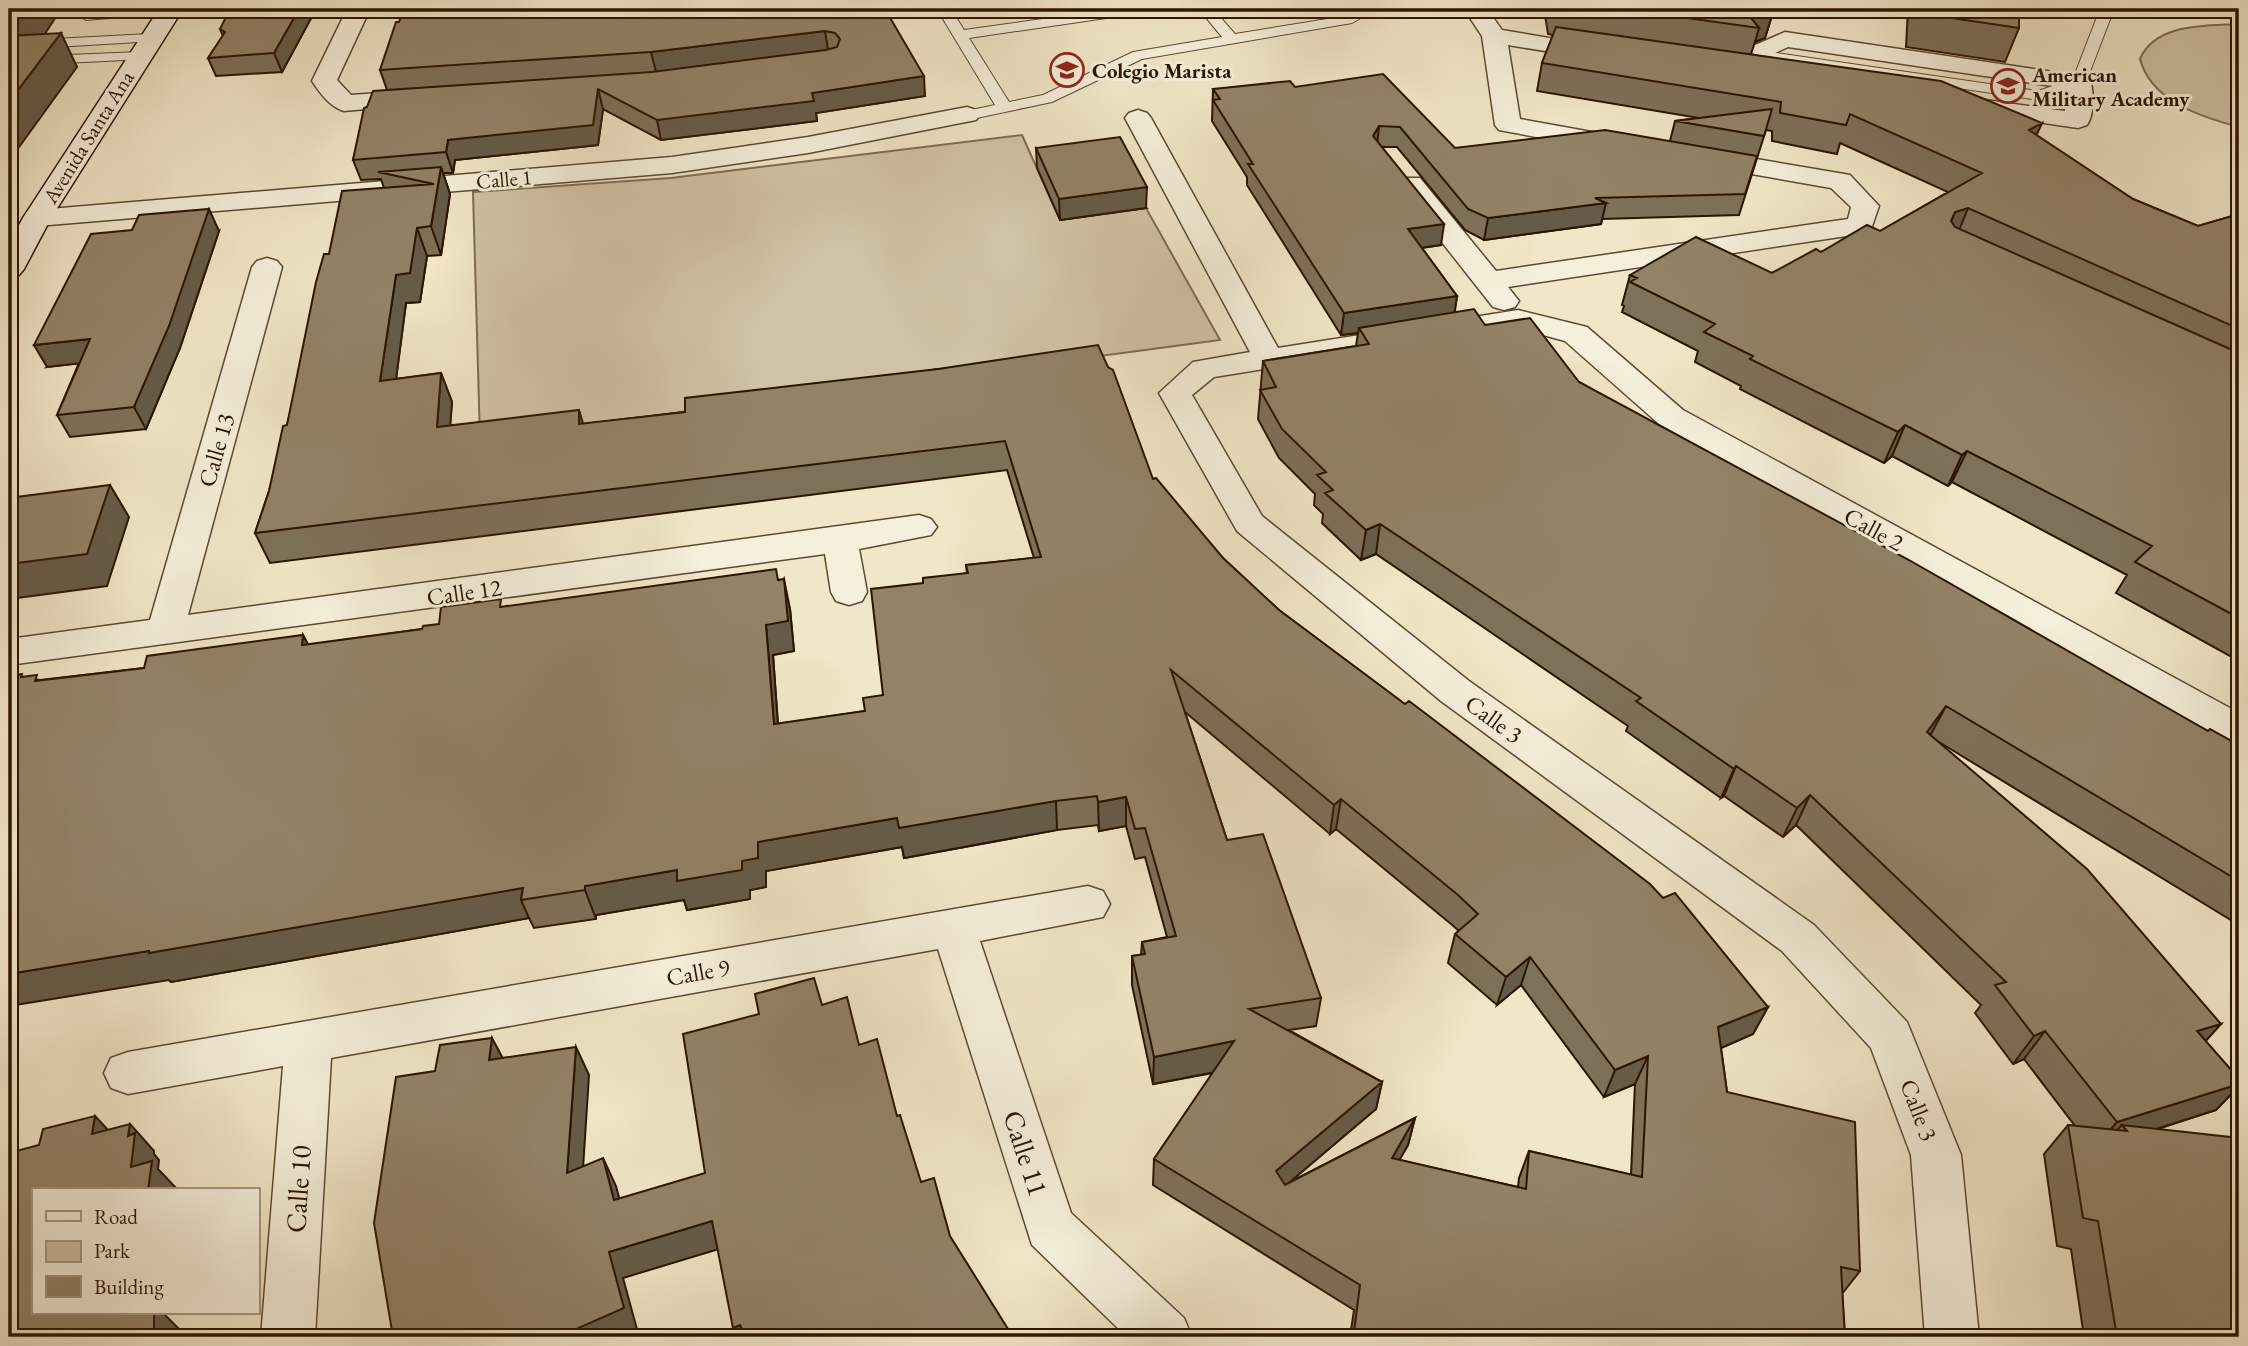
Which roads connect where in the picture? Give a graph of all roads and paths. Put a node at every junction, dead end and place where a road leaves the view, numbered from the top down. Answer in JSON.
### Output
{"nodes":[{"id":1,"x":91,"y":9,"type":"edge"},
{"id":2,"x":171,"y":9,"type":"edge"},
{"id":3,"x":358,"y":9,"type":"edge"},
{"id":4,"x":944,"y":9,"type":"edge"},
{"id":5,"x":1140,"y":9,"type":"edge"},
{"id":6,"x":1206,"y":9,"type":"edge"},
{"id":7,"x":1336,"y":9,"type":"edge"},
{"id":8,"x":1475,"y":9,"type":"edge"},
{"id":9,"x":2107,"y":9,"type":"edge"},
{"id":10,"x":960,"y":35,"type":"junction"},
{"id":11,"x":1494,"y":36,"type":"junction"},
{"id":12,"x":1231,"y":39,"type":"junction"},
{"id":13,"x":145,"y":47,"type":"junction"},
{"id":14,"x":15,"y":54,"type":"edge"},
{"id":15,"x":1624,"y":56,"type":"edge"},
{"id":16,"x":2079,"y":82,"type":"junction"},
{"id":17,"x":453,"y":96,"type":"edge"},
{"id":18,"x":1005,"y":108,"type":"junction"},
{"id":19,"x":967,"y":116,"type":"joint"},
{"id":20,"x":1138,"y":118,"type":"dead end"},
{"id":21,"x":1641,"y":148,"type":"edge"},
{"id":22,"x":1681,"y":154,"type":"edge"},
{"id":23,"x":1395,"y":166,"type":"edge"},
{"id":24,"x":37,"y":218,"type":"junction"},
{"id":25,"x":267,"y":267,"type":"dead end"},
{"id":26,"x":9,"y":268,"type":"edge"},
{"id":27,"x":1490,"y":281,"type":"junction"},
{"id":28,"x":1518,"y":319,"type":"junction"},
{"id":29,"x":1269,"y":359,"type":"junction"},
{"id":30,"x":919,"y":527,"type":"dead end"},
{"id":31,"x":841,"y":540,"type":"junction"},
{"id":32,"x":849,"y":592,"type":"dead end"},
{"id":33,"x":165,"y":632,"type":"junction"},
{"id":34,"x":9,"y":652,"type":"edge"},
{"id":35,"x":2239,"y":731,"type":"edge"},
{"id":36,"x":1088,"y":904,"type":"dead end"},
{"id":37,"x":953,"y":927,"type":"junction"},
{"id":38,"x":309,"y":1040,"type":"junction"},
{"id":39,"x":128,"y":1073,"type":"dead end"},
{"id":40,"x":288,"y":1337,"type":"edge"},
{"id":41,"x":1165,"y":1337,"type":"edge"},
{"id":42,"x":1952,"y":1337,"type":"edge"}],
"edges":[{"from":1,"to":2,"type":"lane"},
{"from":2,"to":13,"type":"street","name":"Avenida Santa Ana"},
{"from":3,"to":17,"type":"street"},
{"from":4,"to":10,"type":"lane"},
{"from":5,"to":10,"type":"lane"},
{"from":6,"to":12,"type":"lane"},
{"from":7,"to":12,"type":"lane"},
{"from":8,"to":11,"type":"street"},
{"from":9,"to":16,"type":"lane"},
{"from":10,"to":18,"type":"lane"},
{"from":11,"to":15,"type":"street"},
{"from":11,"to":21,"type":"street"},
{"from":12,"to":18,"type":"lane"},
{"from":13,"to":14,"type":"lane"},
{"from":13,"to":14,"type":"lane"},
{"from":13,"to":24,"type":"street","name":"Avenida Santa Ana"},
{"from":16,"to":16,"type":"street"},
{"from":18,"to":19,"type":"lane"},
{"from":19,"to":24,"type":"street","name":"Calle 1"},
{"from":20,"to":29,"type":"street"},
{"from":22,"to":27,"type":"street"},
{"from":23,"to":27,"type":"street"},
{"from":24,"to":26,"type":"street","name":"Avenida Santa Ana"},
{"from":25,"to":33,"type":"street","name":"Calle 13"},
{"from":27,"to":28,"type":"street"},
{"from":28,"to":29,"type":"street","name":"Calle 3"},
{"from":28,"to":35,"type":"street","name":"Calle 2"},
{"from":29,"to":42,"type":"street","name":"Calle 3"},
{"from":30,"to":31,"type":"street","name":"Calle 12"},
{"from":31,"to":32,"type":"street"},
{"from":31,"to":33,"type":"street","name":"Calle 12"},
{"from":33,"to":34,"type":"street","name":"Calle 12"},
{"from":36,"to":37,"type":"street","name":"Calle 9"},
{"from":37,"to":38,"type":"street","name":"Calle 9"},
{"from":37,"to":41,"type":"street","name":"Calle 11"},
{"from":38,"to":39,"type":"street","name":"Calle 9"},
{"from":38,"to":40,"type":"street","name":"Calle 10"}]}
